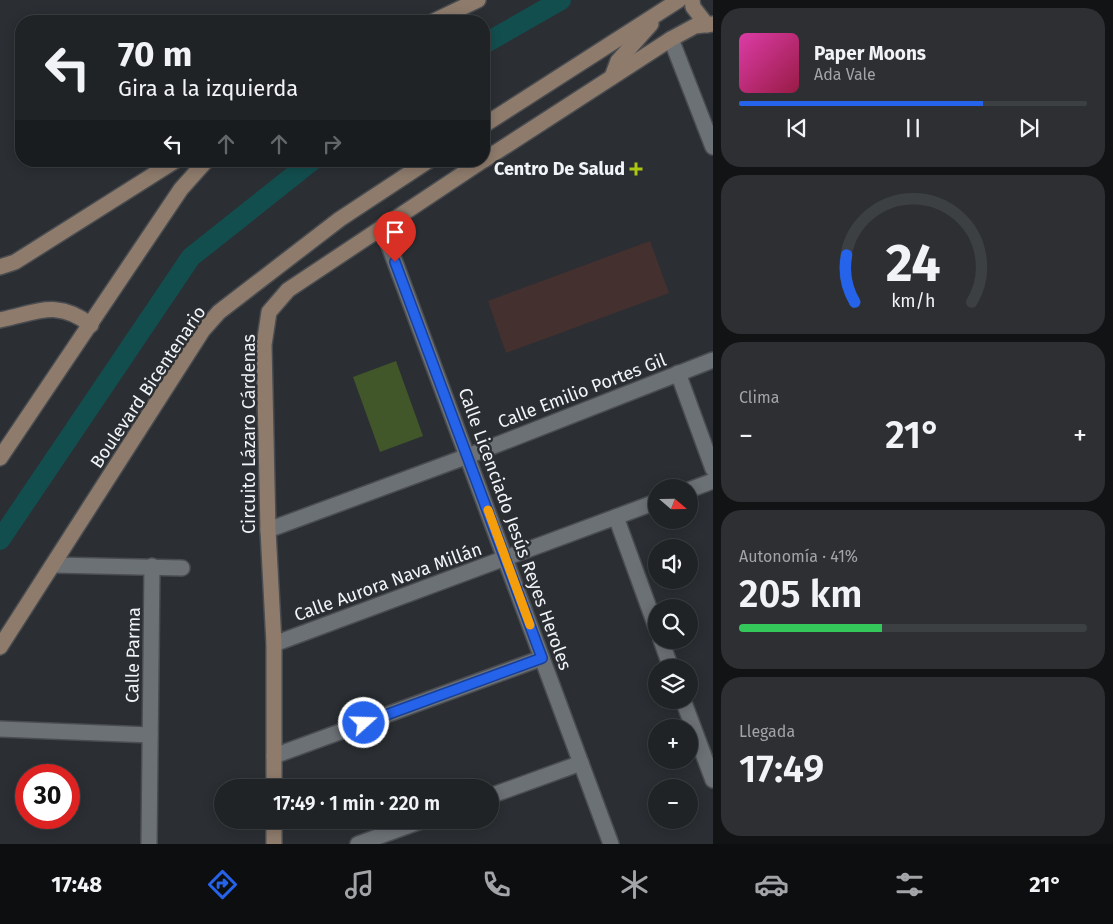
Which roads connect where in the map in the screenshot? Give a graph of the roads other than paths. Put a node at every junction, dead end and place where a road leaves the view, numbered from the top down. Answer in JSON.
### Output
{"nodes":[{"id":1,"x":478,"y":0,"type":"edge"},
{"id":2,"x":679,"y":0,"type":"edge"},
{"id":3,"x":692,"y":0,"type":"edge"},
{"id":4,"x":663,"y":10,"type":"junction"},
{"id":5,"x":447,"y":15,"type":"edge"},
{"id":6,"x":710,"y":25,"type":"edge"},
{"id":7,"x":671,"y":39,"type":"junction"},
{"id":8,"x":612,"y":77,"type":"junction"},
{"id":9,"x":490,"y":121,"type":"edge"},
{"id":10,"x":713,"y":148,"type":"edge"},
{"id":11,"x":490,"y":156,"type":"edge"},
{"id":12,"x":165,"y":167,"type":"edge"},
{"id":13,"x":201,"y":167,"type":"edge"},
{"id":14,"x":419,"y":167,"type":"edge"},
{"id":15,"x":474,"y":167,"type":"edge"},
{"id":16,"x":382,"y":227,"type":"junction"},
{"id":17,"x":0,"y":267,"type":"edge"},
{"id":18,"x":0,"y":320,"type":"edge"},
{"id":19,"x":91,"y":325,"type":"junction"},
{"id":20,"x":713,"y":360,"type":"edge"},
{"id":21,"x":678,"y":374,"type":"junction"},
{"id":22,"x":468,"y":456,"type":"junction"},
{"id":23,"x":0,"y":458,"type":"edge"},
{"id":24,"x":713,"y":469,"type":"edge"},
{"id":25,"x":713,"y":481,"type":"edge"},
{"id":26,"x":698,"y":487,"type":"edge"},
{"id":27,"x":648,"y":505,"type":"edge"},
{"id":28,"x":616,"y":517,"type":"junction"},
{"id":29,"x":268,"y":530,"type":"junction"},
{"id":30,"x":506,"y":558,"type":"junction"},
{"id":31,"x":54,"y":565,"type":"junction"},
{"id":32,"x":152,"y":566,"type":"junction"},
{"id":33,"x":182,"y":568,"type":"dead end"},
{"id":34,"x":648,"y":605,"type":"edge"},
{"id":35,"x":274,"y":644,"type":"junction"},
{"id":36,"x":0,"y":647,"type":"edge"},
{"id":37,"x":542,"y":658,"type":"junction"},
{"id":38,"x":686,"y":709,"type":"edge"},
{"id":39,"x":0,"y":730,"type":"edge"},
{"id":40,"x":150,"y":735,"type":"junction"},
{"id":41,"x":274,"y":756,"type":"junction"},
{"id":42,"x":581,"y":763,"type":"junction"},
{"id":43,"x":274,"y":779,"type":"edge"},
{"id":44,"x":713,"y":780,"type":"edge"},
{"id":45,"x":499,"y":793,"type":"edge"},
{"id":46,"x":274,"y":829,"type":"edge"},
{"id":47,"x":399,"y":829,"type":"edge"},
{"id":48,"x":149,"y":844,"type":"edge"},
{"id":49,"x":274,"y":844,"type":"edge"},
{"id":50,"x":358,"y":844,"type":"edge"},
{"id":51,"x":611,"y":844,"type":"edge"}],
"edges":[{"from":1,"to":5,"type":"street"},
{"from":2,"to":4,"type":"street"},
{"from":3,"to":6,"type":"street"},
{"from":4,"to":8,"type":"street"},
{"from":4,"to":9,"type":"street"},
{"from":6,"to":7,"type":"street","name":"Circuito Lázaro Cárdenas"},
{"from":7,"to":8,"type":"street","name":"Circuito Lázaro Cárdenas"},
{"from":7,"to":10,"type":"street"},
{"from":8,"to":11,"type":"street","name":"Circuito Lázaro Cárdenas"},
{"from":12,"to":17,"type":"street"},
{"from":13,"to":19,"type":"street"},
{"from":14,"to":31,"type":"street","name":"Boulevard Bicentenario"},
{"from":15,"to":16,"type":"street","name":"Circuito Lázaro Cárdenas"},
{"from":16,"to":22,"type":"street","name":"Calle Licenciado Jesús Reyes Heroles"},
{"from":16,"to":29,"type":"street","name":"Circuito Lázaro Cárdenas"},
{"from":18,"to":19,"type":"street"},
{"from":19,"to":23,"type":"street"},
{"from":20,"to":21,"type":"street","name":"Calle Emilio Portes Gil"},
{"from":21,"to":22,"type":"street","name":"Calle Emilio Portes Gil"},
{"from":21,"to":24,"type":"street"},
{"from":22,"to":29,"type":"street","name":"Calle Emilio Portes Gil"},
{"from":22,"to":30,"type":"street","name":"Calle Licenciado Jesús Reyes Heroles"},
{"from":25,"to":26,"type":"street"},
{"from":27,"to":28,"type":"street","name":"Calle Aurora Nava Millán"},
{"from":28,"to":30,"type":"street","name":"Calle Aurora Nava Millán"},
{"from":28,"to":34,"type":"street"},
{"from":29,"to":35,"type":"street","name":"Circuito Lázaro Cárdenas"},
{"from":30,"to":35,"type":"street","name":"Calle Aurora Nava Millán"},
{"from":30,"to":37,"type":"street","name":"Calle Licenciado Jesús Reyes Heroles"},
{"from":31,"to":32,"type":"street"},
{"from":31,"to":36,"type":"street","name":"Boulevard Bicentenario"},
{"from":32,"to":33,"type":"street"},
{"from":32,"to":40,"type":"street","name":"Calle Parma"},
{"from":35,"to":41,"type":"street","name":"Circuito Lázaro Cárdenas"},
{"from":37,"to":41,"type":"street"},
{"from":37,"to":42,"type":"street","name":"Calle Licenciado Jesús Reyes Heroles"},
{"from":38,"to":44,"type":"street"},
{"from":39,"to":40,"type":"street"},
{"from":40,"to":48,"type":"street","name":"Calle Parma"},
{"from":41,"to":43,"type":"street","name":"Circuito Lázaro Cárdenas"},
{"from":42,"to":45,"type":"street"},
{"from":42,"to":51,"type":"street","name":"Calle Licenciado Jesús Reyes Heroles"},
{"from":46,"to":49,"type":"street"},
{"from":47,"to":50,"type":"street"}]}
